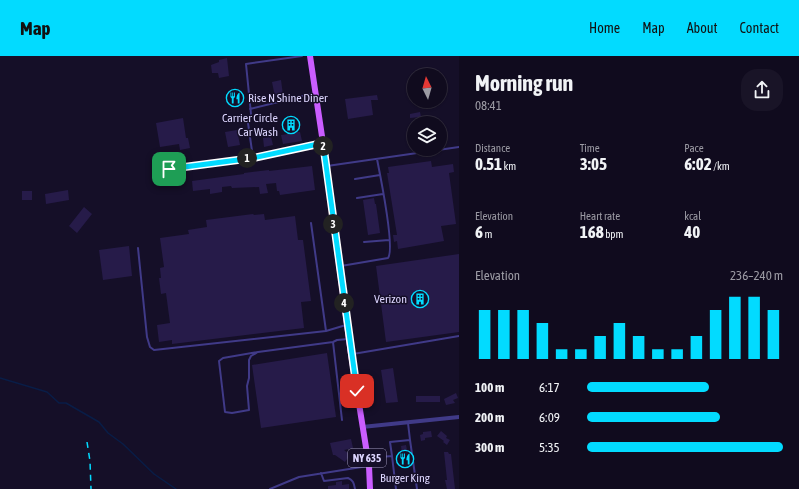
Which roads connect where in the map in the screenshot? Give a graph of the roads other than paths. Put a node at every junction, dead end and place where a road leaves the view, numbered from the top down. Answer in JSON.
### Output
{"nodes":[{"id":1,"x":302,"y":56,"type":"edge"},
{"id":2,"x":310,"y":56,"type":"edge"},
{"id":3,"x":316,"y":93,"type":"junction"},
{"id":4,"x":250,"y":109,"type":"junction"},
{"id":5,"x":323,"y":143,"type":"junction"},
{"id":6,"x":459,"y":147,"type":"edge"},
{"id":7,"x":253,"y":158,"type":"junction"},
{"id":8,"x":377,"y":159,"type":"junction"},
{"id":9,"x":326,"y":166,"type":"junction"},
{"id":10,"x":169,"y":169,"type":"dead end"},
{"id":11,"x":380,"y":175,"type":"junction"},
{"id":12,"x":355,"y":179,"type":"dead end"},
{"id":13,"x":383,"y":194,"type":"junction"},
{"id":14,"x":357,"y":198,"type":"dead end"},
{"id":15,"x":311,"y":223,"type":"dead end"},
{"id":16,"x":390,"y":240,"type":"junction"},
{"id":17,"x":364,"y":242,"type":"dead end"},
{"id":18,"x":138,"y":248,"type":"dead end"},
{"id":19,"x":339,"y":266,"type":"junction"},
{"id":20,"x":347,"y":325,"type":"junction"},
{"id":21,"x":326,"y":330,"type":"junction"},
{"id":22,"x":459,"y":336,"type":"edge"},
{"id":23,"x":349,"y":339,"type":"junction"},
{"id":24,"x":333,"y":342,"type":"junction"},
{"id":25,"x":258,"y":352,"type":"junction"},
{"id":26,"x":351,"y":354,"type":"junction"},
{"id":27,"x":356,"y":386,"type":"junction"},
{"id":28,"x":340,"y":394,"type":"junction"},
{"id":29,"x":358,"y":399,"type":"junction"},
{"id":30,"x":459,"y":418,"type":"edge"},
{"id":31,"x":342,"y":420,"type":"dead end"},
{"id":32,"x":407,"y":422,"type":"junction"},
{"id":33,"x":362,"y":427,"type":"junction"},
{"id":34,"x":410,"y":440,"type":"junction"},
{"id":35,"x":392,"y":456,"type":"junction"},
{"id":36,"x":367,"y":458,"type":"junction"},
{"id":37,"x":369,"y":466,"type":"junction"},
{"id":38,"x":321,"y":473,"type":"junction"},
{"id":39,"x":270,"y":489,"type":"edge"},
{"id":40,"x":354,"y":489,"type":"edge"},
{"id":41,"x":370,"y":489,"type":"edge"},
{"id":42,"x":396,"y":489,"type":"edge"},
{"id":43,"x":417,"y":489,"type":"edge"}],
"edges":[{"from":1,"to":4,"type":"lane"},
{"from":2,"to":3,"type":"main road","number":"NY 635"},
{"from":3,"to":4,"type":"lane"},
{"from":3,"to":5,"type":"main road","number":"NY 635"},
{"from":4,"to":7,"type":"lane"},
{"from":5,"to":7,"type":"lane"},
{"from":5,"to":9,"type":"main road","number":"NY 635"},
{"from":6,"to":8,"type":"lane"},
{"from":7,"to":10,"type":"lane"},
{"from":8,"to":9,"type":"lane"},
{"from":8,"to":11,"type":"lane"},
{"from":9,"to":19,"type":"main road","number":"NY 635"},
{"from":11,"to":12,"type":"lane"},
{"from":11,"to":13,"type":"lane"},
{"from":13,"to":14,"type":"lane"},
{"from":13,"to":16,"type":"lane"},
{"from":15,"to":21,"type":"lane"},
{"from":16,"to":17,"type":"lane"},
{"from":16,"to":19,"type":"lane"},
{"from":18,"to":21,"type":"lane"},
{"from":19,"to":20,"type":"main road","number":"NY 635"},
{"from":20,"to":21,"type":"lane"},
{"from":20,"to":23,"type":"main road","number":"NY 635"},
{"from":22,"to":26,"type":"lane"},
{"from":23,"to":24,"type":"lane"},
{"from":23,"to":26,"type":"main road","number":"NY 635"},
{"from":24,"to":25,"type":"lane"},
{"from":24,"to":28,"type":"lane"},
{"from":25,"to":25,"type":"lane"},
{"from":26,"to":27,"type":"main road","number":"NY 635"},
{"from":27,"to":28,"type":"lane"},
{"from":27,"to":29,"type":"main road","number":"NY 635"},
{"from":28,"to":29,"type":"lane"},
{"from":28,"to":31,"type":"lane"},
{"from":29,"to":33,"type":"main road","number":"NY 635"},
{"from":30,"to":32,"type":"street"},
{"from":32,"to":33,"type":"street"},
{"from":32,"to":34,"type":"lane"},
{"from":33,"to":36,"type":"main road","number":"NY 635"},
{"from":34,"to":35,"type":"lane"},
{"from":34,"to":43,"type":"lane"},
{"from":35,"to":36,"type":"lane"},
{"from":35,"to":42,"type":"lane"},
{"from":36,"to":37,"type":"main road","number":"NY 635"},
{"from":37,"to":38,"type":"lane"},
{"from":37,"to":41,"type":"main road","number":"NY 635"},
{"from":38,"to":39,"type":"lane"},
{"from":38,"to":40,"type":"lane"}]}
